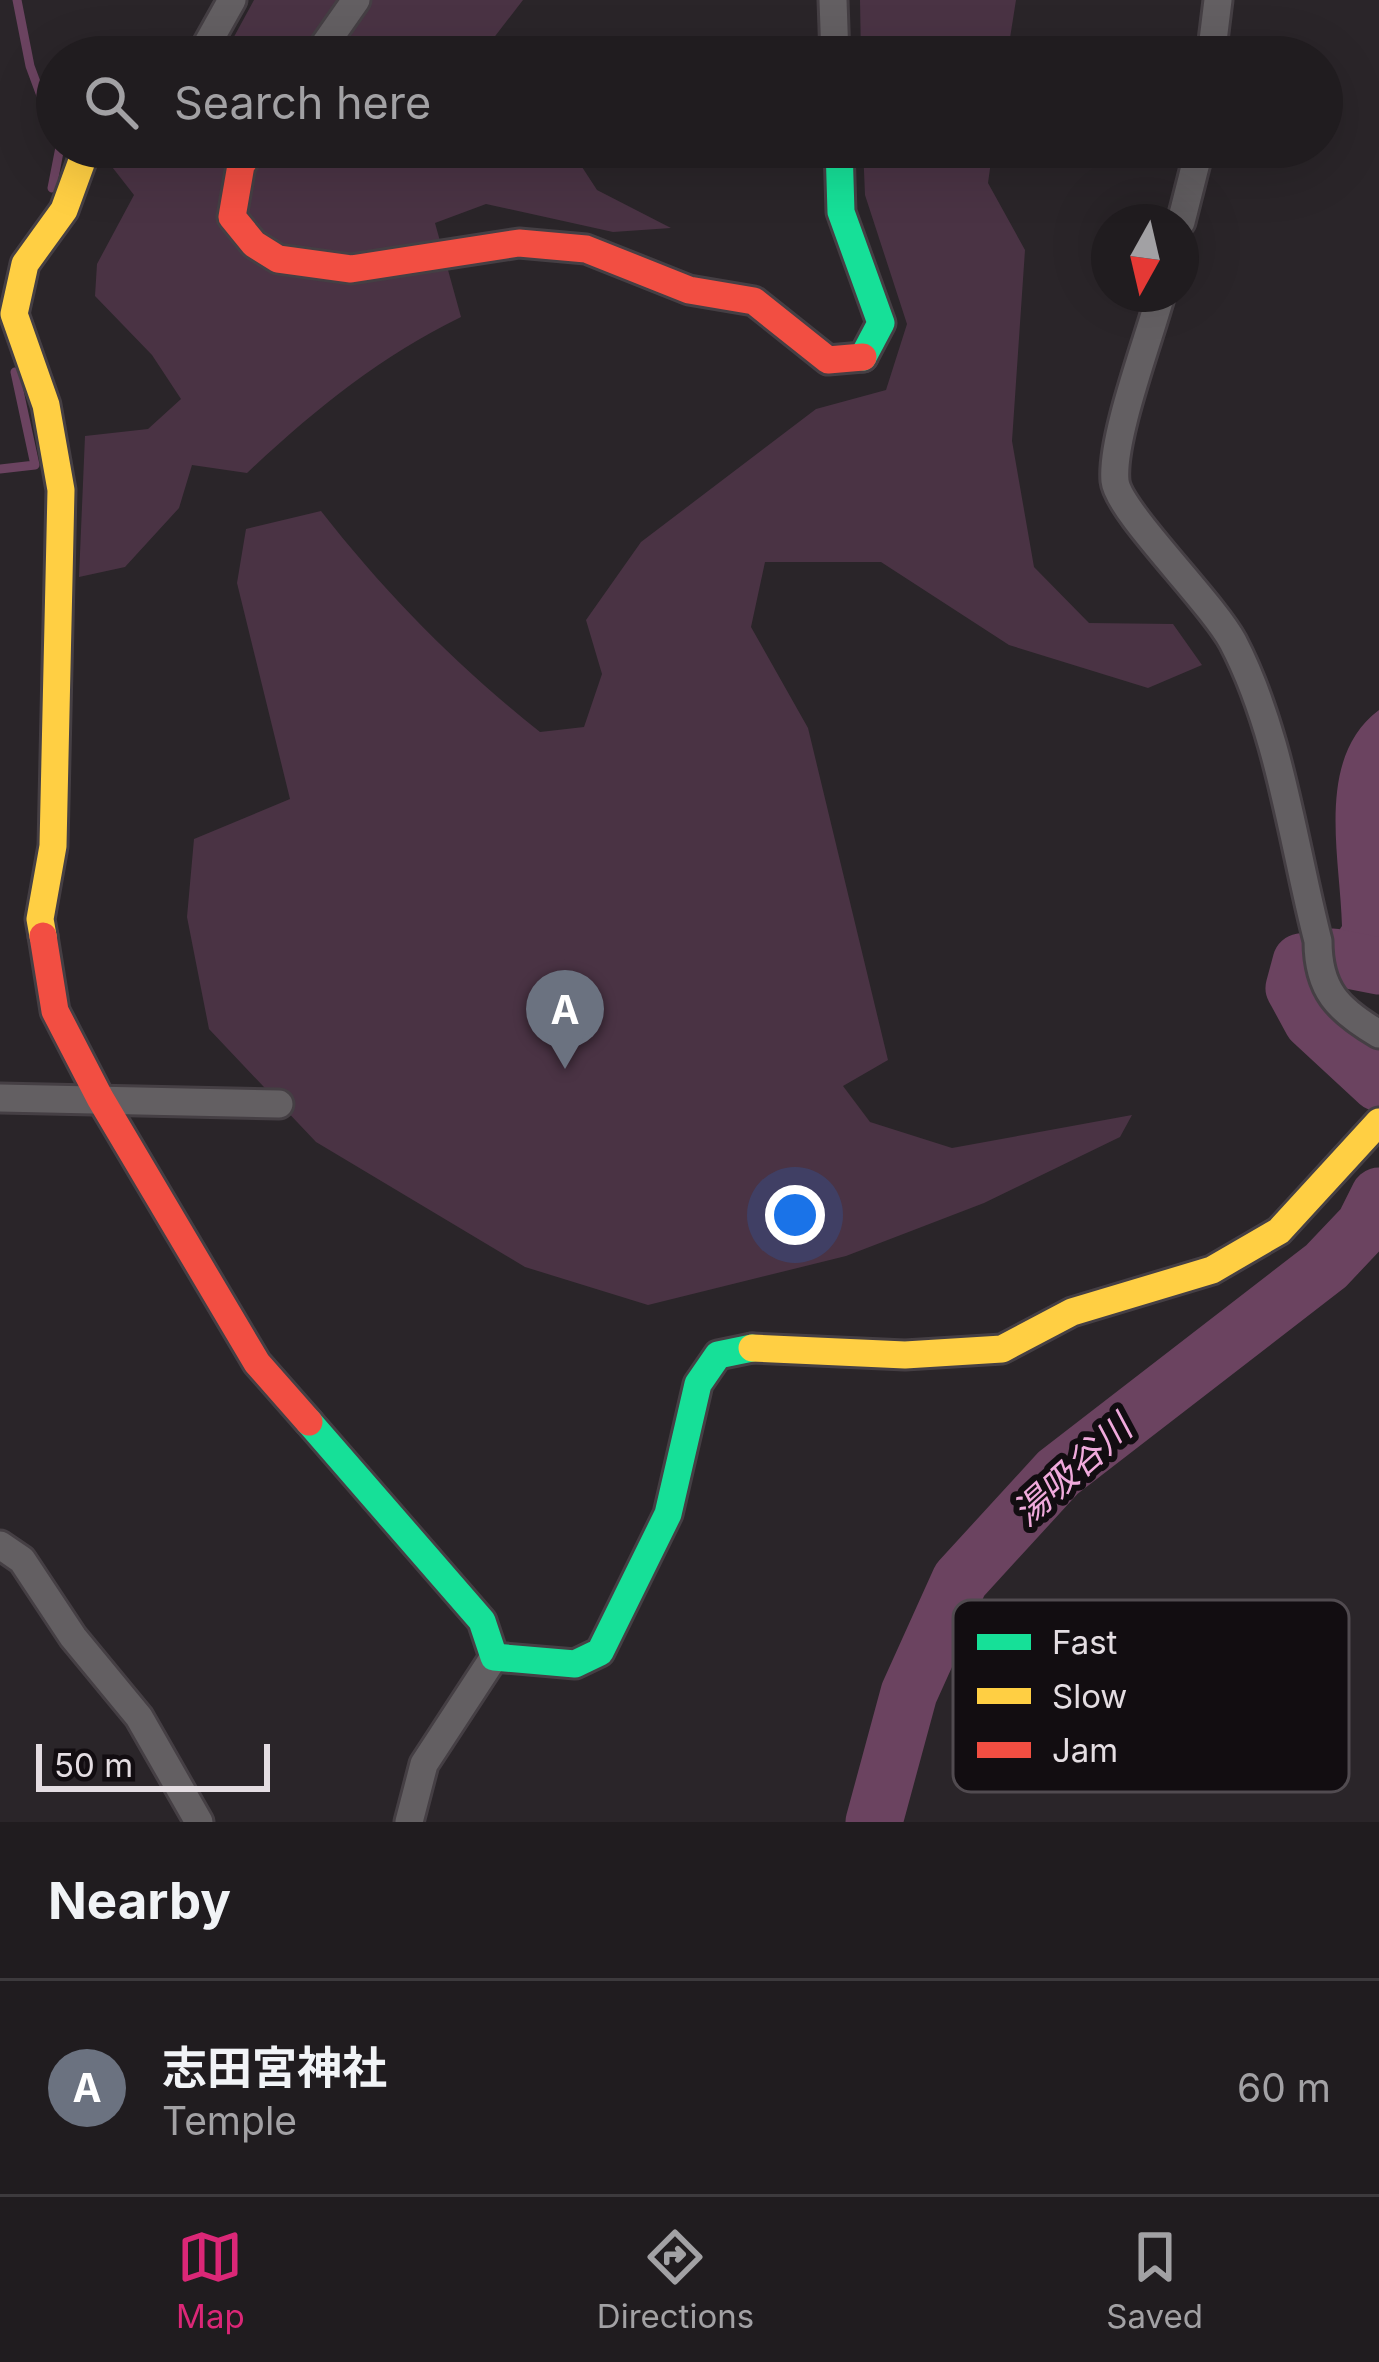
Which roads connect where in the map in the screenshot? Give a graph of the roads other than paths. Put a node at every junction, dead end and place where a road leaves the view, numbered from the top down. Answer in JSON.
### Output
{"nodes":[{"id":1,"x":232,"y":0,"type":"edge"},
{"id":2,"x":356,"y":0,"type":"edge"},
{"id":3,"x":833,"y":0,"type":"edge"},
{"id":4,"x":1218,"y":0,"type":"edge"},
{"id":5,"x":212,"y":36,"type":"edge"},
{"id":6,"x":331,"y":36,"type":"edge"},
{"id":7,"x":835,"y":36,"type":"edge"},
{"id":8,"x":1214,"y":36,"type":"edge"},
{"id":9,"x":79,"y":168,"type":"edge"},
{"id":10,"x":241,"y":168,"type":"edge"},
{"id":11,"x":840,"y":168,"type":"edge"},
{"id":12,"x":1195,"y":168,"type":"edge"},
{"id":13,"x":1186,"y":204,"type":"edge"},
{"id":14,"x":1156,"y":312,"type":"edge"},
{"id":15,"x":1379,"y":1034,"type":"edge"},
{"id":16,"x":0,"y":1098,"type":"edge"},
{"id":17,"x":100,"y":1098,"type":"junction"},
{"id":18,"x":279,"y":1104,"type":"dead end"},
{"id":19,"x":1379,"y":1122,"type":"edge"},
{"id":20,"x":0,"y":1545,"type":"edge"},
{"id":21,"x":494,"y":1657,"type":"junction"},
{"id":22,"x":199,"y":1822,"type":"edge"},
{"id":23,"x":409,"y":1822,"type":"edge"}],
"edges":[{"from":1,"to":5,"type":"street"},
{"from":2,"to":6,"type":"street"},
{"from":3,"to":7,"type":"street"},
{"from":4,"to":8,"type":"street"},
{"from":9,"to":17,"type":"street"},
{"from":10,"to":11,"type":"street"},
{"from":12,"to":13,"type":"street"},
{"from":14,"to":15,"type":"street"},
{"from":16,"to":17,"type":"street"},
{"from":17,"to":18,"type":"street"},
{"from":17,"to":21,"type":"street"},
{"from":19,"to":21,"type":"street"},
{"from":20,"to":22,"type":"street"},
{"from":21,"to":23,"type":"street"}]}
